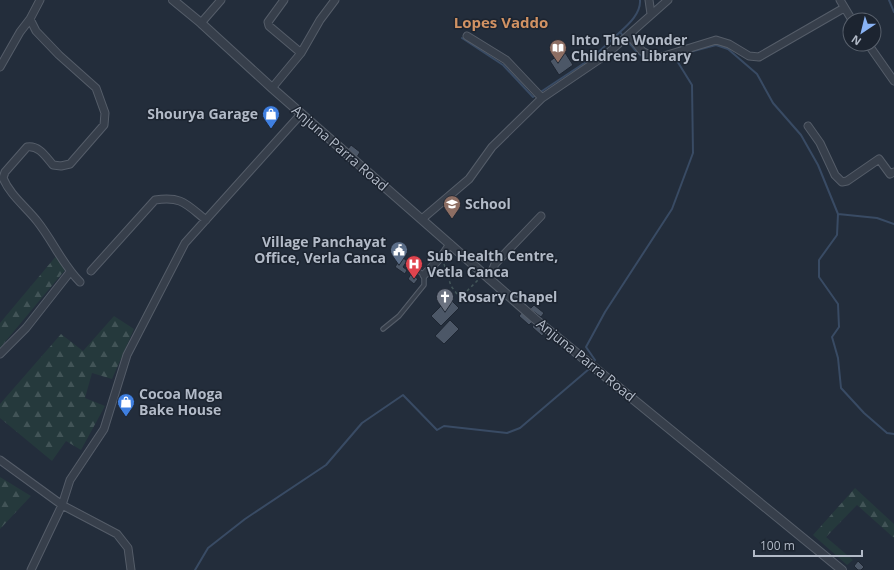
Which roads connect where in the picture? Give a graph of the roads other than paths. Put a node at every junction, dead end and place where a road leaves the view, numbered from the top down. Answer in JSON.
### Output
{"nodes":[{"id":1,"x":40,"y":0,"type":"edge"},
{"id":2,"x":173,"y":0,"type":"edge"},
{"id":3,"x":221,"y":0,"type":"edge"},
{"id":4,"x":284,"y":0,"type":"edge"},
{"id":5,"x":335,"y":0,"type":"edge"},
{"id":6,"x":649,"y":0,"type":"edge"},
{"id":7,"x":668,"y":0,"type":"edge"},
{"id":8,"x":840,"y":0,"type":"edge"},
{"id":9,"x":844,"y":8,"type":"junction"},
{"id":10,"x":847,"y":12,"type":"edge"},
{"id":11,"x":651,"y":14,"type":"junction"},
{"id":12,"x":30,"y":19,"type":"junction"},
{"id":13,"x":201,"y":23,"type":"junction"},
{"id":14,"x":467,"y":36,"type":"dead end"},
{"id":15,"x":626,"y":37,"type":"junction"},
{"id":16,"x":874,"y":52,"type":"edge"},
{"id":17,"x":301,"y":53,"type":"junction"},
{"id":18,"x":0,"y":67,"type":"edge"},
{"id":19,"x":894,"y":81,"type":"edge"},
{"id":20,"x":272,"y":88,"type":"junction"},
{"id":21,"x":542,"y":98,"type":"junction"},
{"id":22,"x":301,"y":114,"type":"junction"},
{"id":23,"x":808,"y":126,"type":"dead end"},
{"id":24,"x":894,"y":172,"type":"edge"},
{"id":25,"x":541,"y":216,"type":"dead end"},
{"id":26,"x":422,"y":219,"type":"junction"},
{"id":27,"x":206,"y":220,"type":"junction"},
{"id":28,"x":450,"y":244,"type":"junction"},
{"id":29,"x":413,"y":267,"type":"dead end"},
{"id":30,"x":91,"y":271,"type":"dead end"},
{"id":31,"x":70,"y":272,"type":"junction"},
{"id":32,"x":424,"y":275,"type":"junction"},
{"id":33,"x":487,"y":276,"type":"junction"},
{"id":34,"x":80,"y":282,"type":"dead end"},
{"id":35,"x":383,"y":329,"type":"dead end"},
{"id":36,"x":0,"y":354,"type":"edge"},
{"id":37,"x":0,"y":460,"type":"edge"},
{"id":38,"x":62,"y":505,"type":"junction"},
{"id":39,"x":31,"y":570,"type":"edge"},
{"id":40,"x":131,"y":570,"type":"edge"},
{"id":41,"x":842,"y":570,"type":"edge"}],
"edges":[{"from":1,"to":12,"type":"street"},
{"from":2,"to":13,"type":"street","name":"Anjuna Parra Road"},
{"from":3,"to":13,"type":"street"},
{"from":4,"to":17,"type":"street"},
{"from":5,"to":17,"type":"street"},
{"from":6,"to":11,"type":"street"},
{"from":7,"to":11,"type":"street"},
{"from":8,"to":9,"type":"street"},
{"from":9,"to":10,"type":"street"},
{"from":9,"to":15,"type":"street"},
{"from":11,"to":15,"type":"street"},
{"from":12,"to":18,"type":"street"},
{"from":12,"to":31,"type":"street"},
{"from":13,"to":20,"type":"street","name":"Anjuna Parra Road"},
{"from":14,"to":21,"type":"street"},
{"from":15,"to":21,"type":"street"},
{"from":16,"to":19,"type":"street"},
{"from":17,"to":20,"type":"street"},
{"from":20,"to":22,"type":"street","name":"Anjuna Parra Road"},
{"from":21,"to":26,"type":"street"},
{"from":22,"to":26,"type":"street","name":"Anjuna Parra Road"},
{"from":22,"to":27,"type":"street"},
{"from":23,"to":24,"type":"street"},
{"from":25,"to":33,"type":"street"},
{"from":26,"to":28,"type":"street","name":"Anjuna Parra Road"},
{"from":27,"to":30,"type":"street"},
{"from":27,"to":38,"type":"street"},
{"from":28,"to":32,"type":"street"},
{"from":28,"to":33,"type":"street","name":"Anjuna Parra Road"},
{"from":29,"to":32,"type":"lane"},
{"from":31,"to":34,"type":"street"},
{"from":31,"to":36,"type":"street"},
{"from":32,"to":35,"type":"lane"},
{"from":33,"to":41,"type":"street","name":"Anjuna Parra Road"},
{"from":37,"to":38,"type":"street"},
{"from":38,"to":39,"type":"street"},
{"from":38,"to":40,"type":"street"}]}
